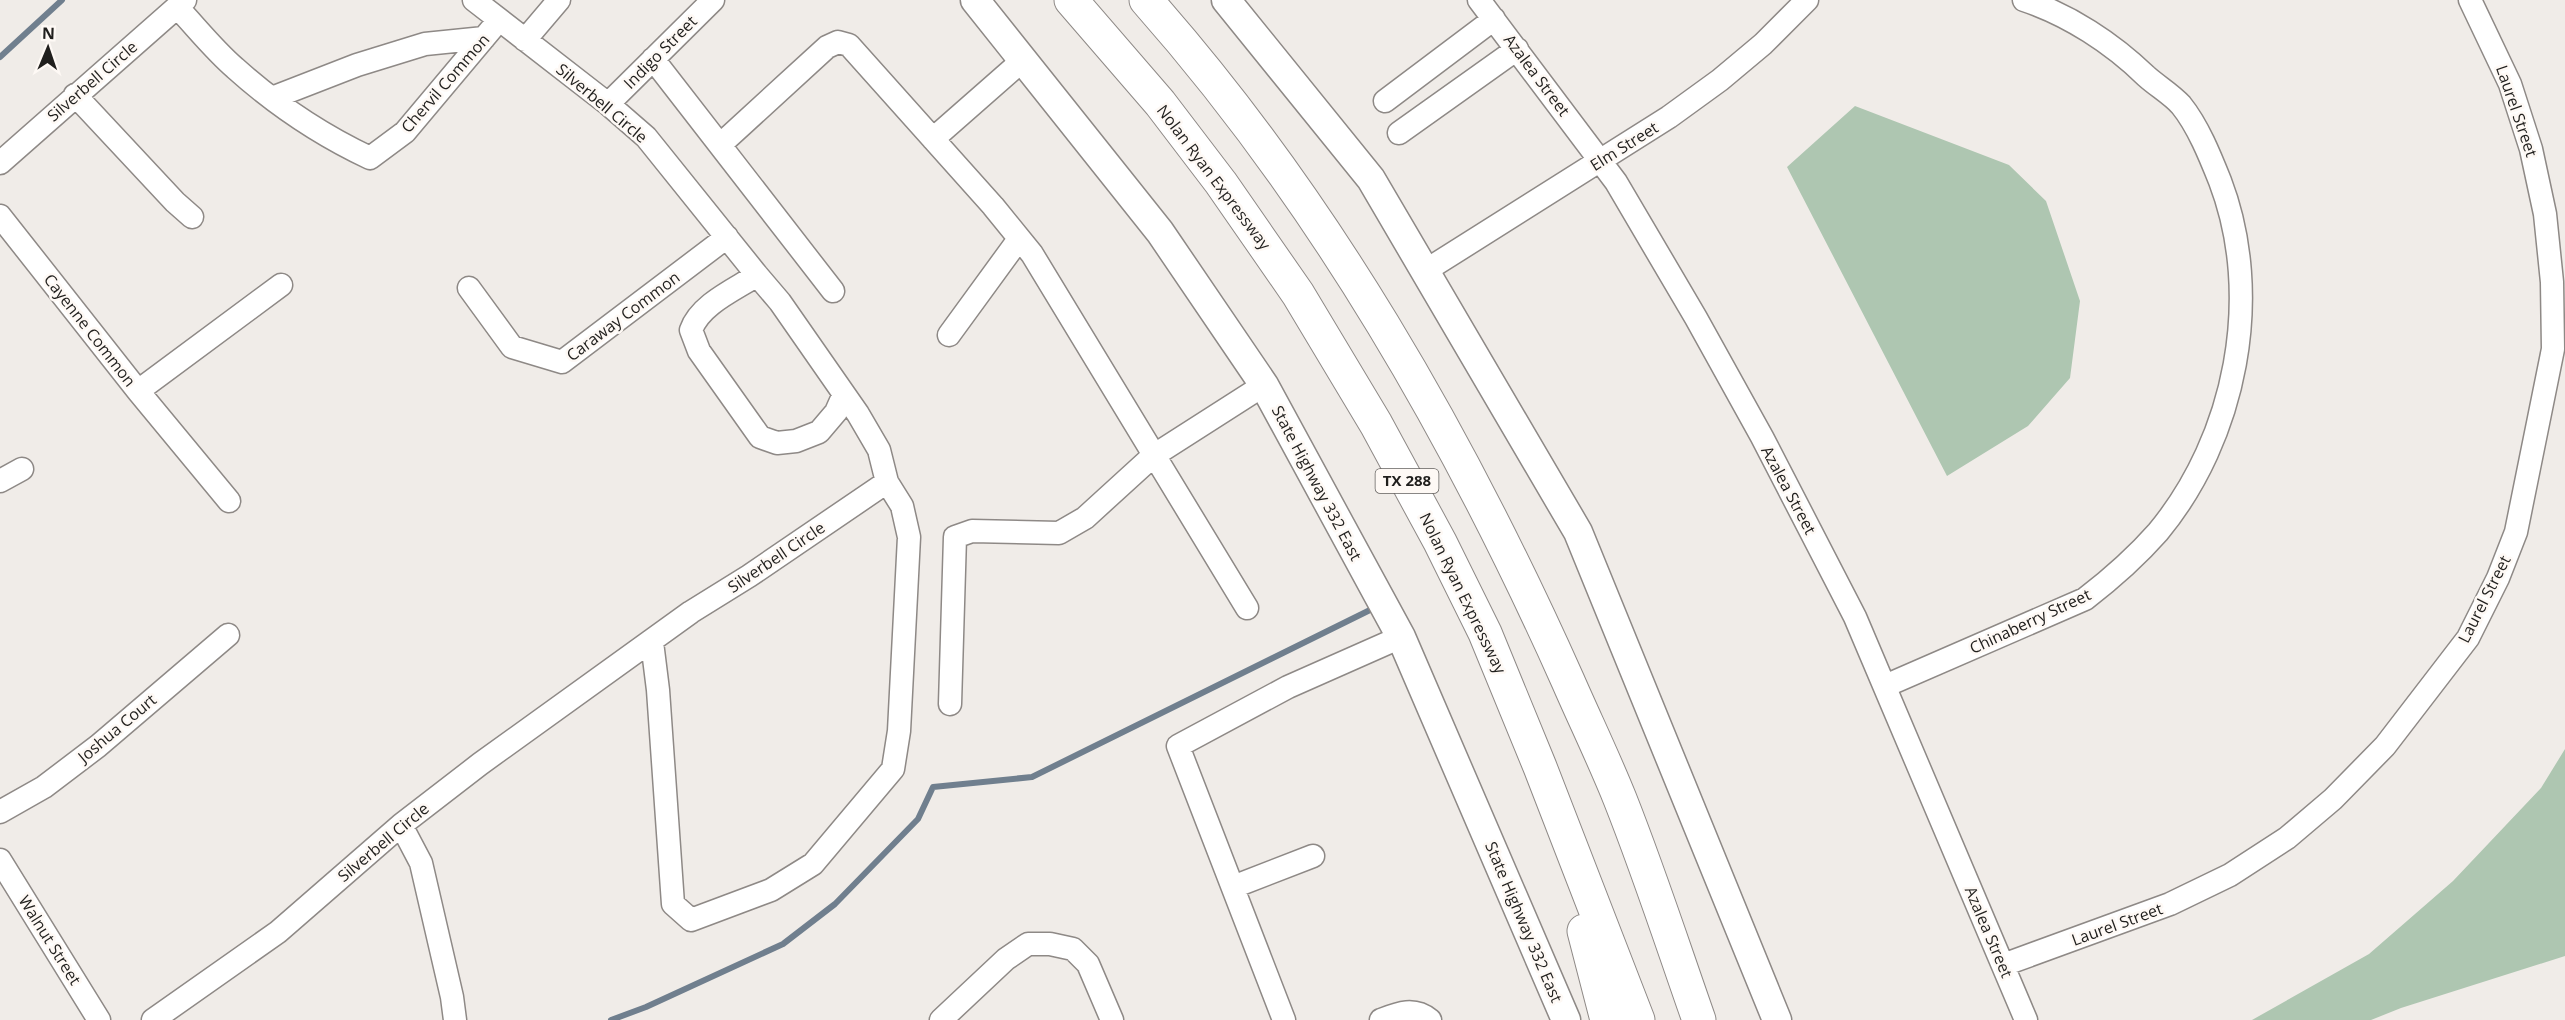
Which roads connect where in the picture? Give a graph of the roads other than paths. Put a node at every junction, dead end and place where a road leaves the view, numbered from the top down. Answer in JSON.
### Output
{"nodes":[{"id":1,"x":474,"y":0,"type":"edge"},
{"id":2,"x":559,"y":0,"type":"edge"},
{"id":3,"x":713,"y":0,"type":"edge"},
{"id":4,"x":975,"y":0,"type":"edge"},
{"id":5,"x":1071,"y":0,"type":"edge"},
{"id":6,"x":1146,"y":0,"type":"edge"},
{"id":7,"x":1226,"y":0,"type":"edge"},
{"id":8,"x":1479,"y":0,"type":"edge"},
{"id":9,"x":1806,"y":0,"type":"edge"},
{"id":10,"x":2024,"y":0,"type":"edge"},
{"id":11,"x":2470,"y":0,"type":"edge"},
{"id":12,"x":181,"y":3,"type":"edge"},
{"id":13,"x":1494,"y":19,"type":"junction"},
{"id":14,"x":499,"y":20,"type":"junction"},
{"id":15,"x":484,"y":38,"type":"junction"},
{"id":16,"x":525,"y":40,"type":"junction"},
{"id":17,"x":1517,"y":49,"type":"junction"},
{"id":18,"x":654,"y":59,"type":"junction"},
{"id":19,"x":1023,"y":60,"type":"junction"},
{"id":20,"x":75,"y":95,"type":"junction"},
{"id":21,"x":272,"y":98,"type":"junction"},
{"id":22,"x":1385,"y":101,"type":"dead end"},
{"id":23,"x":608,"y":104,"type":"junction"},
{"id":24,"x":1399,"y":133,"type":"dead end"},
{"id":25,"x":933,"y":139,"type":"junction"},
{"id":26,"x":720,"y":145,"type":"junction"},
{"id":27,"x":1601,"y":160,"type":"junction"},
{"id":28,"x":0,"y":163,"type":"edge"},
{"id":29,"x":0,"y":216,"type":"edge"},
{"id":30,"x":192,"y":217,"type":"dead end"},
{"id":31,"x":727,"y":237,"type":"junction"},
{"id":32,"x":1019,"y":239,"type":"junction"},
{"id":33,"x":1425,"y":271,"type":"junction"},
{"id":34,"x":757,"y":275,"type":"junction"},
{"id":35,"x":281,"y":285,"type":"dead end"},
{"id":36,"x":469,"y":288,"type":"dead end"},
{"id":37,"x":833,"y":291,"type":"dead end"},
{"id":38,"x":949,"y":336,"type":"dead end"},
{"id":39,"x":1264,"y":385,"type":"junction"},
{"id":40,"x":138,"y":391,"type":"junction"},
{"id":41,"x":844,"y":394,"type":"junction"},
{"id":42,"x":1153,"y":456,"type":"junction"},
{"id":43,"x":22,"y":469,"type":"dead end"},
{"id":44,"x":0,"y":482,"type":"edge"},
{"id":45,"x":887,"y":482,"type":"junction"},
{"id":46,"x":229,"y":501,"type":"dead end"},
{"id":47,"x":1247,"y":608,"type":"dead end"},
{"id":48,"x":228,"y":635,"type":"dead end"},
{"id":49,"x":1401,"y":637,"type":"junction"},
{"id":50,"x":652,"y":642,"type":"junction"},
{"id":51,"x":1885,"y":686,"type":"junction"},
{"id":52,"x":950,"y":704,"type":"dead end"},
{"id":53,"x":1540,"y":767,"type":"junction"},
{"id":54,"x":0,"y":812,"type":"edge"},
{"id":55,"x":401,"y":825,"type":"junction"},
{"id":56,"x":1312,"y":856,"type":"dead end"},
{"id":57,"x":0,"y":860,"type":"edge"},
{"id":58,"x":1233,"y":887,"type":"junction"},
{"id":59,"x":2003,"y":965,"type":"junction"},
{"id":60,"x":99,"y":1020,"type":"edge"},
{"id":61,"x":153,"y":1020,"type":"edge"},
{"id":62,"x":455,"y":1020,"type":"edge"},
{"id":63,"x":941,"y":1020,"type":"edge"},
{"id":64,"x":1112,"y":1020,"type":"edge"},
{"id":65,"x":1284,"y":1020,"type":"edge"},
{"id":66,"x":1381,"y":1020,"type":"edge"},
{"id":67,"x":1430,"y":1020,"type":"edge"},
{"id":68,"x":1566,"y":1020,"type":"edge"},
{"id":69,"x":1607,"y":1020,"type":"edge"},
{"id":70,"x":1638,"y":1020,"type":"edge"},
{"id":71,"x":1699,"y":1020,"type":"edge"},
{"id":72,"x":1777,"y":1020,"type":"edge"},
{"id":73,"x":2026,"y":1020,"type":"edge"}],
"edges":[{"from":1,"to":14,"type":"street","name":"Silverbell Circle"},
{"from":2,"to":16,"type":"street"},
{"from":3,"to":18,"type":"street","name":"Indigo Street"},
{"from":4,"to":19,"type":"main road","name":"State Highway 332 East"},
{"from":5,"to":53,"type":"highway","name":"Nolan Ryan Expressway","number":"TX 288"},
{"from":6,"to":71,"type":"highway","number":"TX 288"},
{"from":7,"to":33,"type":"main road"},
{"from":8,"to":13,"type":"street","name":"Azalea Street"},
{"from":9,"to":27,"type":"street","name":"Elm Street"},
{"from":10,"to":51,"type":"street","name":"Chinaberry Street"},
{"from":11,"to":59,"type":"street","name":"Laurel Street"},
{"from":12,"to":20,"type":"street","name":"Silverbell Circle"},
{"from":12,"to":21,"type":"street"},
{"from":13,"to":17,"type":"street","name":"Azalea Street"},
{"from":13,"to":22,"type":"street"},
{"from":14,"to":15,"type":"street","name":"Chervil Common"},
{"from":14,"to":16,"type":"street","name":"Silverbell Circle"},
{"from":15,"to":21,"type":"street"},
{"from":15,"to":21,"type":"street","name":"Chervil Common"},
{"from":16,"to":23,"type":"street","name":"Silverbell Circle"},
{"from":17,"to":24,"type":"street"},
{"from":17,"to":27,"type":"street","name":"Azalea Street"},
{"from":18,"to":23,"type":"street","name":"Indigo Street"},
{"from":18,"to":26,"type":"street"},
{"from":19,"to":25,"type":"street"},
{"from":19,"to":39,"type":"main road","name":"State Highway 332 East"},
{"from":20,"to":28,"type":"street","name":"Silverbell Circle"},
{"from":20,"to":30,"type":"street"},
{"from":23,"to":31,"type":"street","name":"Silverbell Circle"},
{"from":25,"to":26,"type":"street"},
{"from":25,"to":32,"type":"street"},
{"from":26,"to":37,"type":"street"},
{"from":27,"to":33,"type":"street","name":"Elm Street"},
{"from":27,"to":51,"type":"street","name":"Azalea Street"},
{"from":29,"to":40,"type":"street","name":"Cayenne Common"},
{"from":31,"to":34,"type":"street","name":"Silverbell Circle"},
{"from":31,"to":36,"type":"street","name":"Caraway Common"},
{"from":32,"to":38,"type":"street"},
{"from":32,"to":42,"type":"street"},
{"from":33,"to":72,"type":"main road"},
{"from":34,"to":41,"type":"street","name":"Silverbell Circle"},
{"from":34,"to":41,"type":"street"},
{"from":35,"to":40,"type":"street","name":"Cayenne Common"},
{"from":39,"to":42,"type":"street"},
{"from":39,"to":49,"type":"main road","name":"State Highway 332 East"},
{"from":40,"to":46,"type":"street"},
{"from":41,"to":45,"type":"street","name":"Silverbell Circle"},
{"from":42,"to":47,"type":"street"},
{"from":42,"to":52,"type":"street"},
{"from":43,"to":44,"type":"street"},
{"from":45,"to":50,"type":"street","name":"Silverbell Circle"},
{"from":45,"to":50,"type":"street"},
{"from":48,"to":54,"type":"street","name":"Joshua Court"},
{"from":49,"to":58,"type":"street"},
{"from":49,"to":68,"type":"main road","name":"State Highway 332 East"},
{"from":50,"to":55,"type":"street","name":"Silverbell Circle"},
{"from":51,"to":59,"type":"street","name":"Azalea Street"},
{"from":53,"to":69,"type":"highway"},
{"from":53,"to":70,"type":"highway","name":"Nolan Ryan Expressway","number":"TX 288"},
{"from":55,"to":61,"type":"street","name":"Silverbell Circle"},
{"from":55,"to":62,"type":"street"},
{"from":56,"to":58,"type":"street"},
{"from":57,"to":60,"type":"street","name":"Walnut Street"},
{"from":58,"to":65,"type":"street"},
{"from":59,"to":73,"type":"street","name":"Azalea Street"},
{"from":63,"to":64,"type":"street"},
{"from":66,"to":67,"type":"street"}]}
